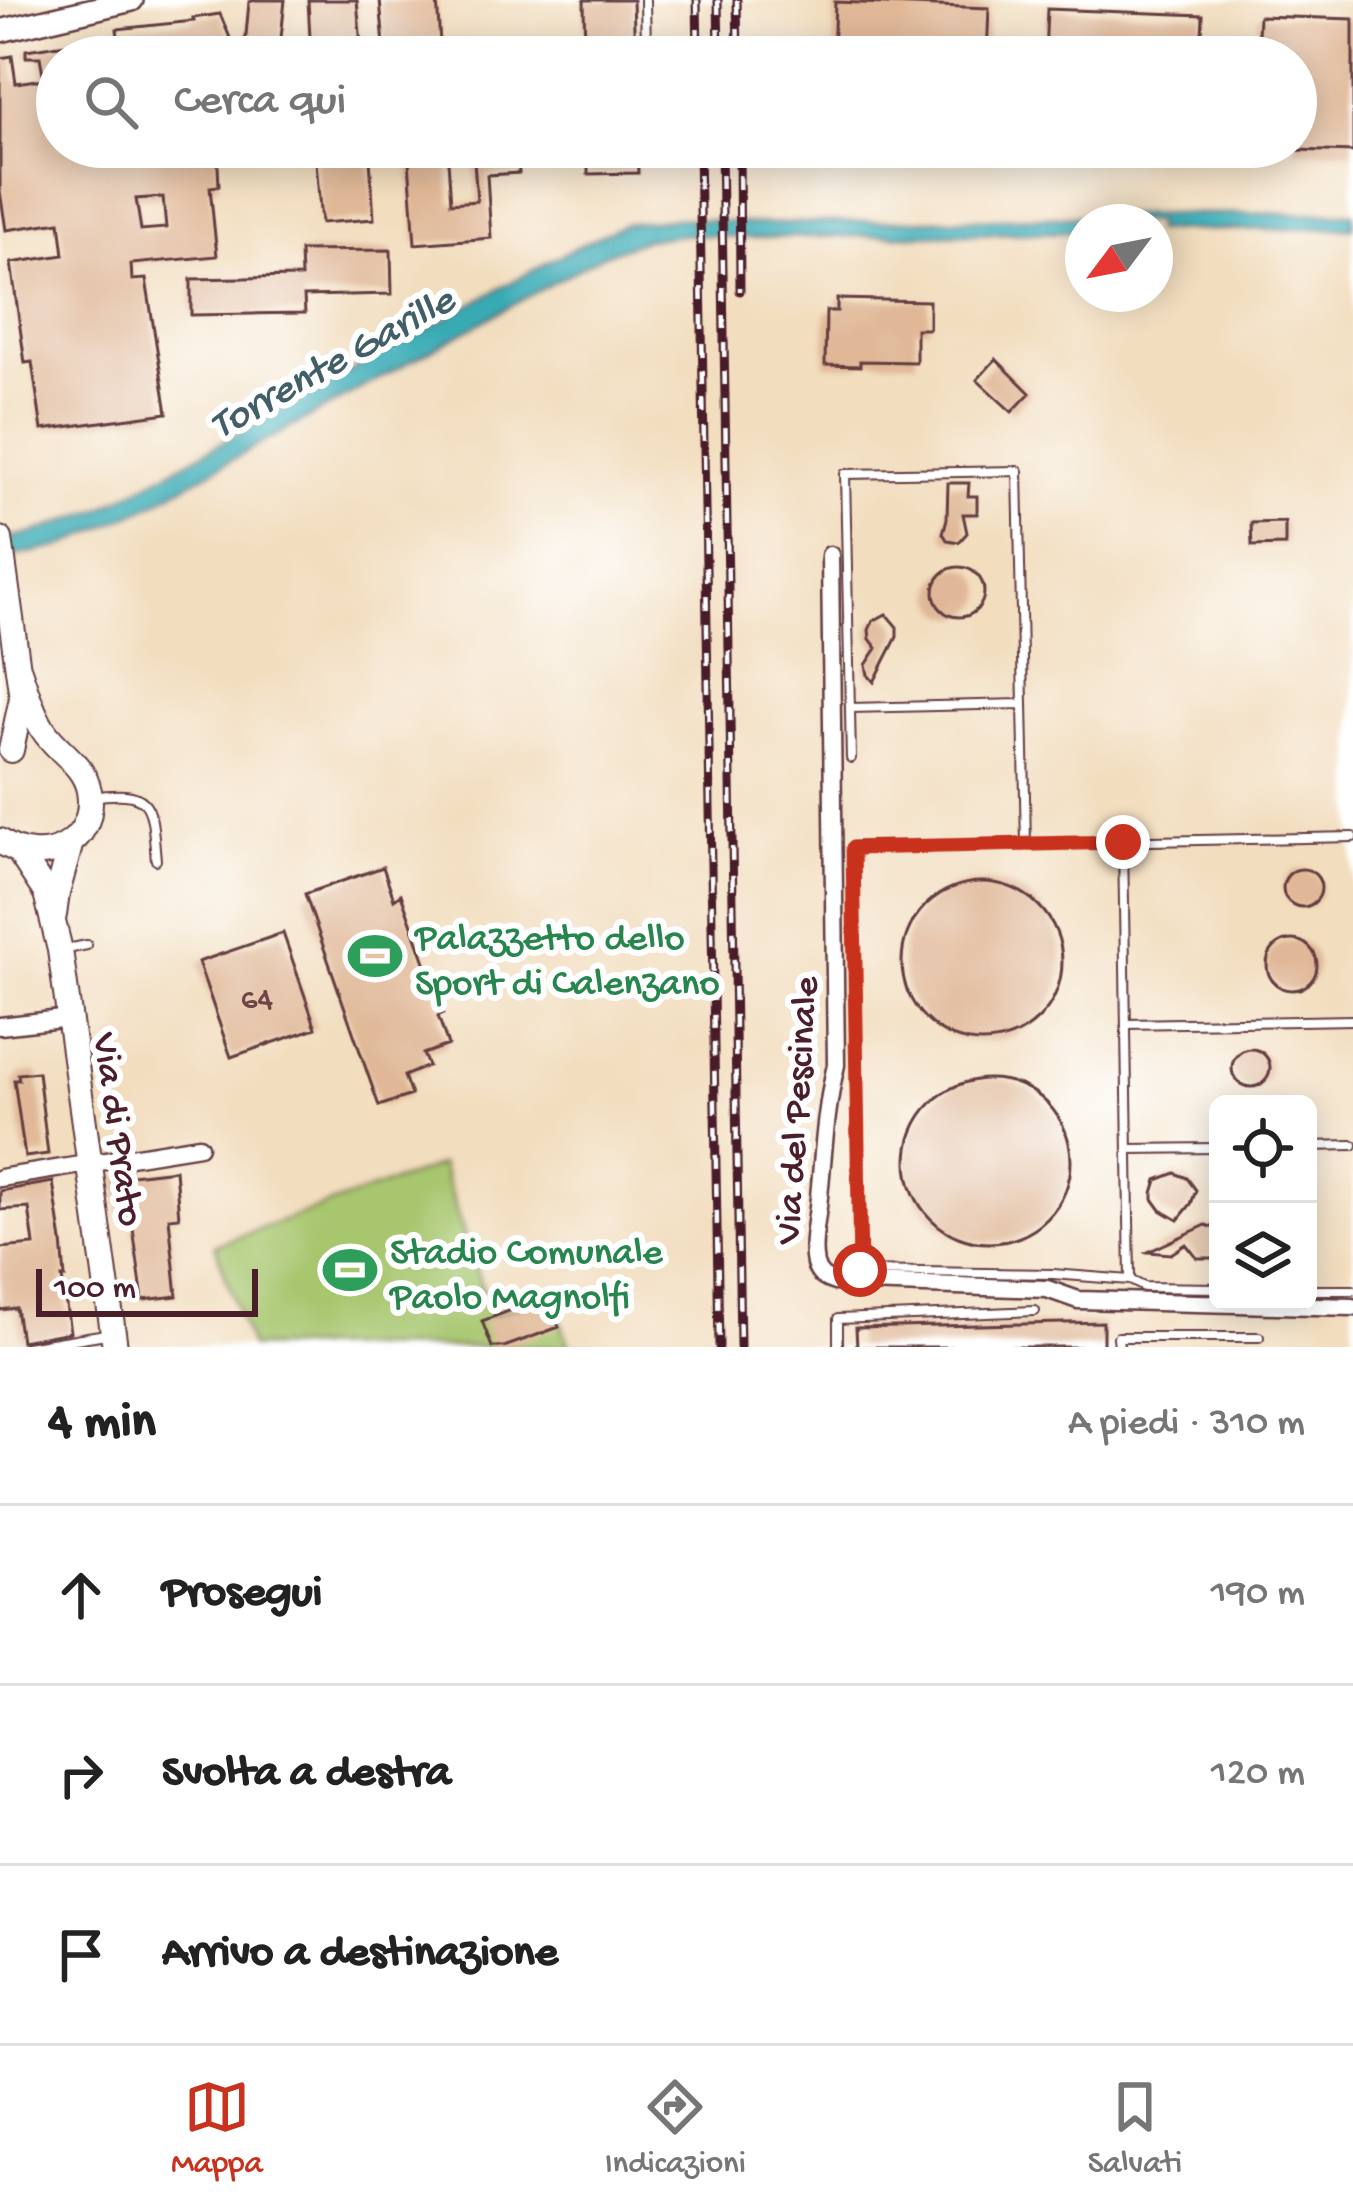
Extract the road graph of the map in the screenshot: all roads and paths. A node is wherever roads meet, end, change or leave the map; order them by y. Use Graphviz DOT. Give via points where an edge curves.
graph roads {
  1 [pos="132,0"];
  2 [pos="645,0"];
  3 [pos="0,32"];
  4 [pos="646,36"];
  5 [pos="0,539"];
  6 [pos="830,555"];
  7 [pos="19,670"];
  8 [pos="1023,704"];
  9 [pos="850,708"];
  10 [pos="59,750"];
  11 [pos="6,754"];
  12 [pos="851,758"];
  13 [pos="89,797"];
  14 [pos="1353,837"];
  15 [pos="71,842"];
  16 [pos="1123,842"];
  17 [pos="1026,844"];
  18 [pos="6,846"];
  19 [pos="156,860"];
  20 [pos="54,920"];
  21 [pos="87,945"];
  22 [pos="60,950"];
  23 [pos="70,1018"];
  24 [pos="1353,1020"];
  25 [pos="1126,1024"];
  26 [pos="0,1025"];
  27 [pos="1353,1145"];
  28 [pos="1317,1146"];
  29 [pos="199,1147"];
  30 [pos="1209,1148"];
  31 [pos="1128,1149"];
  32 [pos="90,1163"];
  33 [pos="0,1178"];
  34 [pos="1130,1280"];
  35 [pos="1209,1288"];
  36 [pos="1317,1290"];
  37 [pos="1353,1291"];
  38 [pos="1353,1307"];
  39 [pos="1035,1311"];
  40 [pos="1259,1337"];
  41 [pos="114,1340"];
  42 [pos="26,1347"];
  43 [pos="838,1347"];
  44 [pos="1118,1347"];
  1 -- 3 [label="street"];
  2 -- 4 [label="lane"];
  5 -- 7 [label="main road"];
  6 -- 38 [label="street, Via del Pescinale" via="836,1065 817,1270 835,1282 1047,1289 1078,1300"];
  7 -- 10 [label="main road"];
  7 -- 11 [label="main road" via="22,698"];
  8 -- 9 [label="lane"];
  8 -- 9 [label="lane" via="1018,471 845,474"];
  8 -- 17 [label="lane"];
  9 -- 12 [label="lane"];
  10 -- 11 [label="main road" via="43,745"];
  10 -- 13 [label="main road" via="81,771"];
  13 -- 15 [label="main road, Via di Prato" via="86,822"];
  13 -- 19 [label="lane" via="142,800 151,810"];
  14 -- 16 [label="lane"];
  15 -- 18 [label="main road, Via di Prato" via="49,853"];
  15 -- 20 [label="main road, Via di Prato"];
  16 -- 17 [label="lane"];
  16 -- 25 [label="lane"];
  17 -- 34 [label="lane" via="853,848 860,1270"];
  18 -- 20 [label="main road, Via di Prato" via="46,893"];
  20 -- 22 [label="main road, Via di Prato"];
  21 -- 22 [label="lane"];
  22 -- 23 [label="main road, Via di Prato"];
  23 -- 26 [label="street"];
  23 -- 32 [label="main road, Via di Prato"];
  24 -- 25 [label="lane"];
  25 -- 31 [label="lane"];
  27 -- 28 [label="lane"];
  29 -- 32 [label="street"];
  30 -- 31 [label="lane"];
  31 -- 34 [label="lane"];
  32 -- 33 [label="street"];
  32 -- 41 [label="main road, Via di Prato"];
  34 -- 35 [label="lane"];
  36 -- 37 [label="lane"];
  39 -- 43 [label="lane" via="838,1319"];
  40 -- 44 [label="lane" via="1118,1336"];
  41 -- 42 [label="lane"];
}
